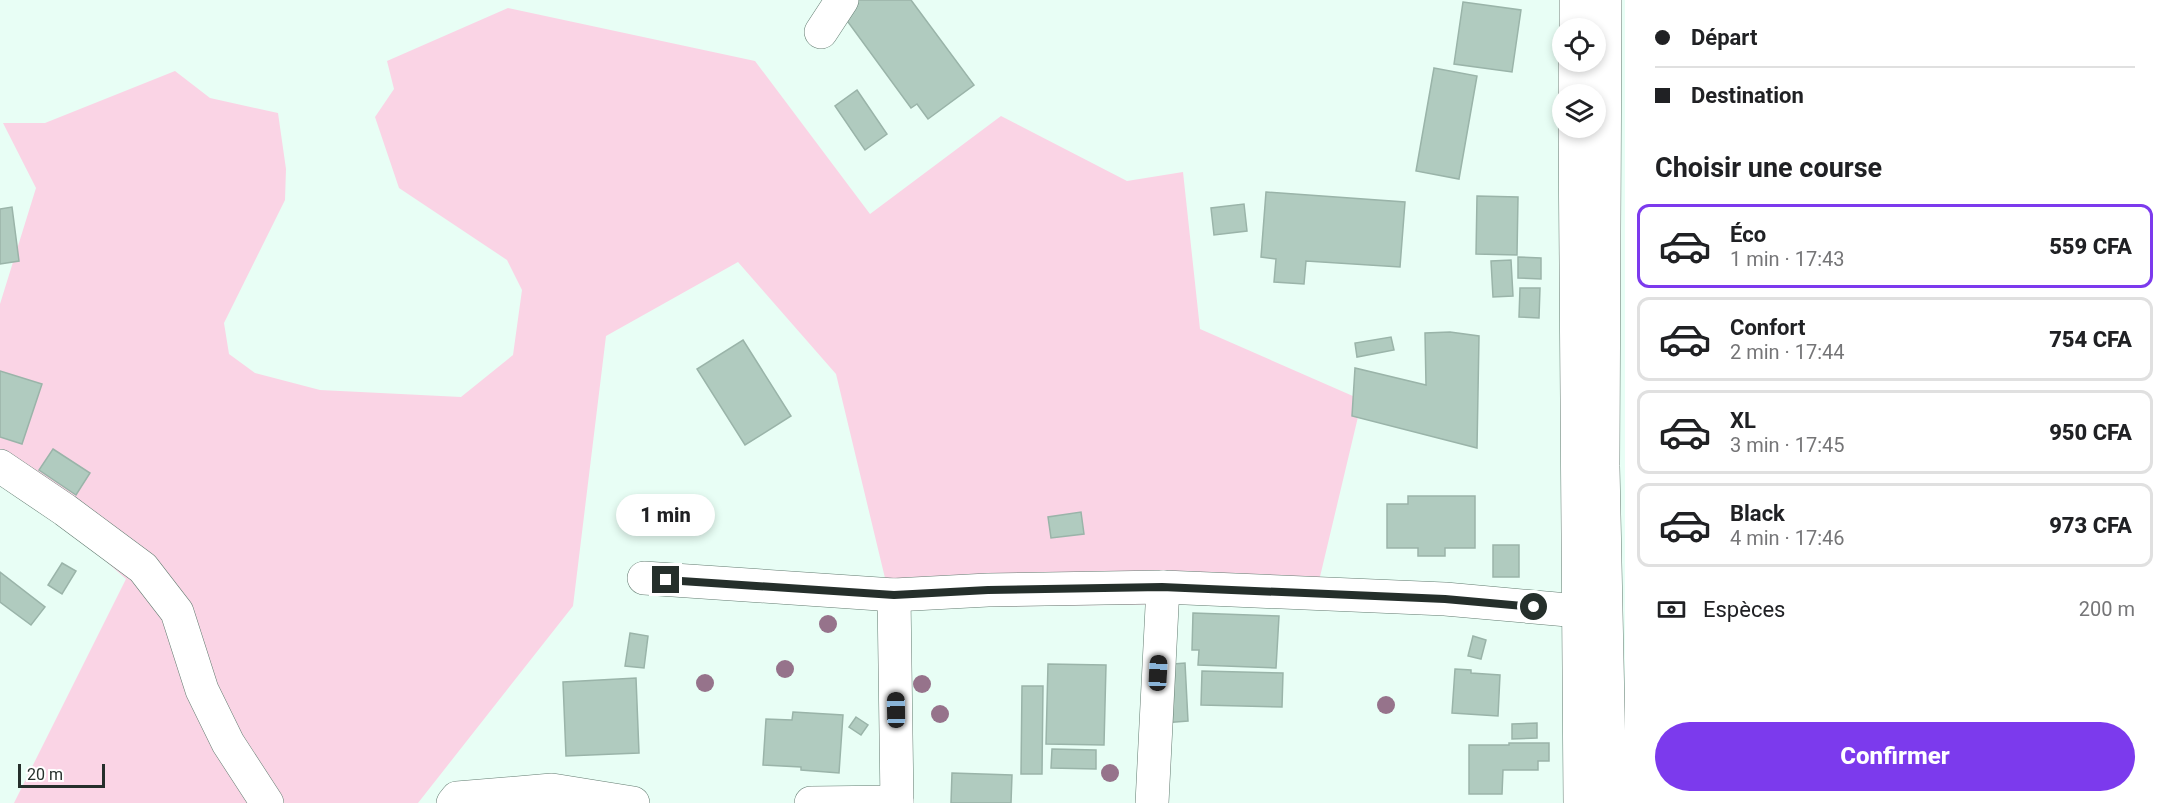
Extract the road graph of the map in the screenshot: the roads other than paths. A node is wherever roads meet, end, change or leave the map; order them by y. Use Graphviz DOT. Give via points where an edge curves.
graph roads {
  1 [pos="842,0"];
  2 [pos="1576,0"];
  3 [pos="1605,0"];
  4 [pos="1576,18"];
  5 [pos="821,32"];
  6 [pos="1575,138"];
  7 [pos="0,466"];
  8 [pos="1615,558"];
  9 [pos="644,578"];
  10 [pos="1162,587"];
  11 [pos="894,595"];
  12 [pos="1592,610"];
  13 [pos="267,803"];
  14 [pos="453,803"];
  15 [pos="633,803"];
  16 [pos="811,803"];
  17 [pos="897,803"];
  18 [pos="1152,803"];
  19 [pos="1580,803"];
  20 [pos="1610,803"];
  1 -- 5 [label="street"];
  2 -- 4 [label="street"];
  3 -- 8 [label="street" via="1604,466"];
  6 -- 12 [label="street"];
  7 -- 13 [label="street" via="143,568 177,612 202,690 228,743"];
  8 -- 12 [label="street"];
  9 -- 11 [label="street"];
  10 -- 11 [label="street"];
  10 -- 12 [label="street" via="1445,599"];
  10 -- 18 [label="street"];
  11 -- 17 [label="street"];
  12 -- 19 [label="street"];
  12 -- 20 [label="street"];
  14 -- 15 [label="street" via="457,798 552,790"];
  16 -- 17 [label="street"];
}
